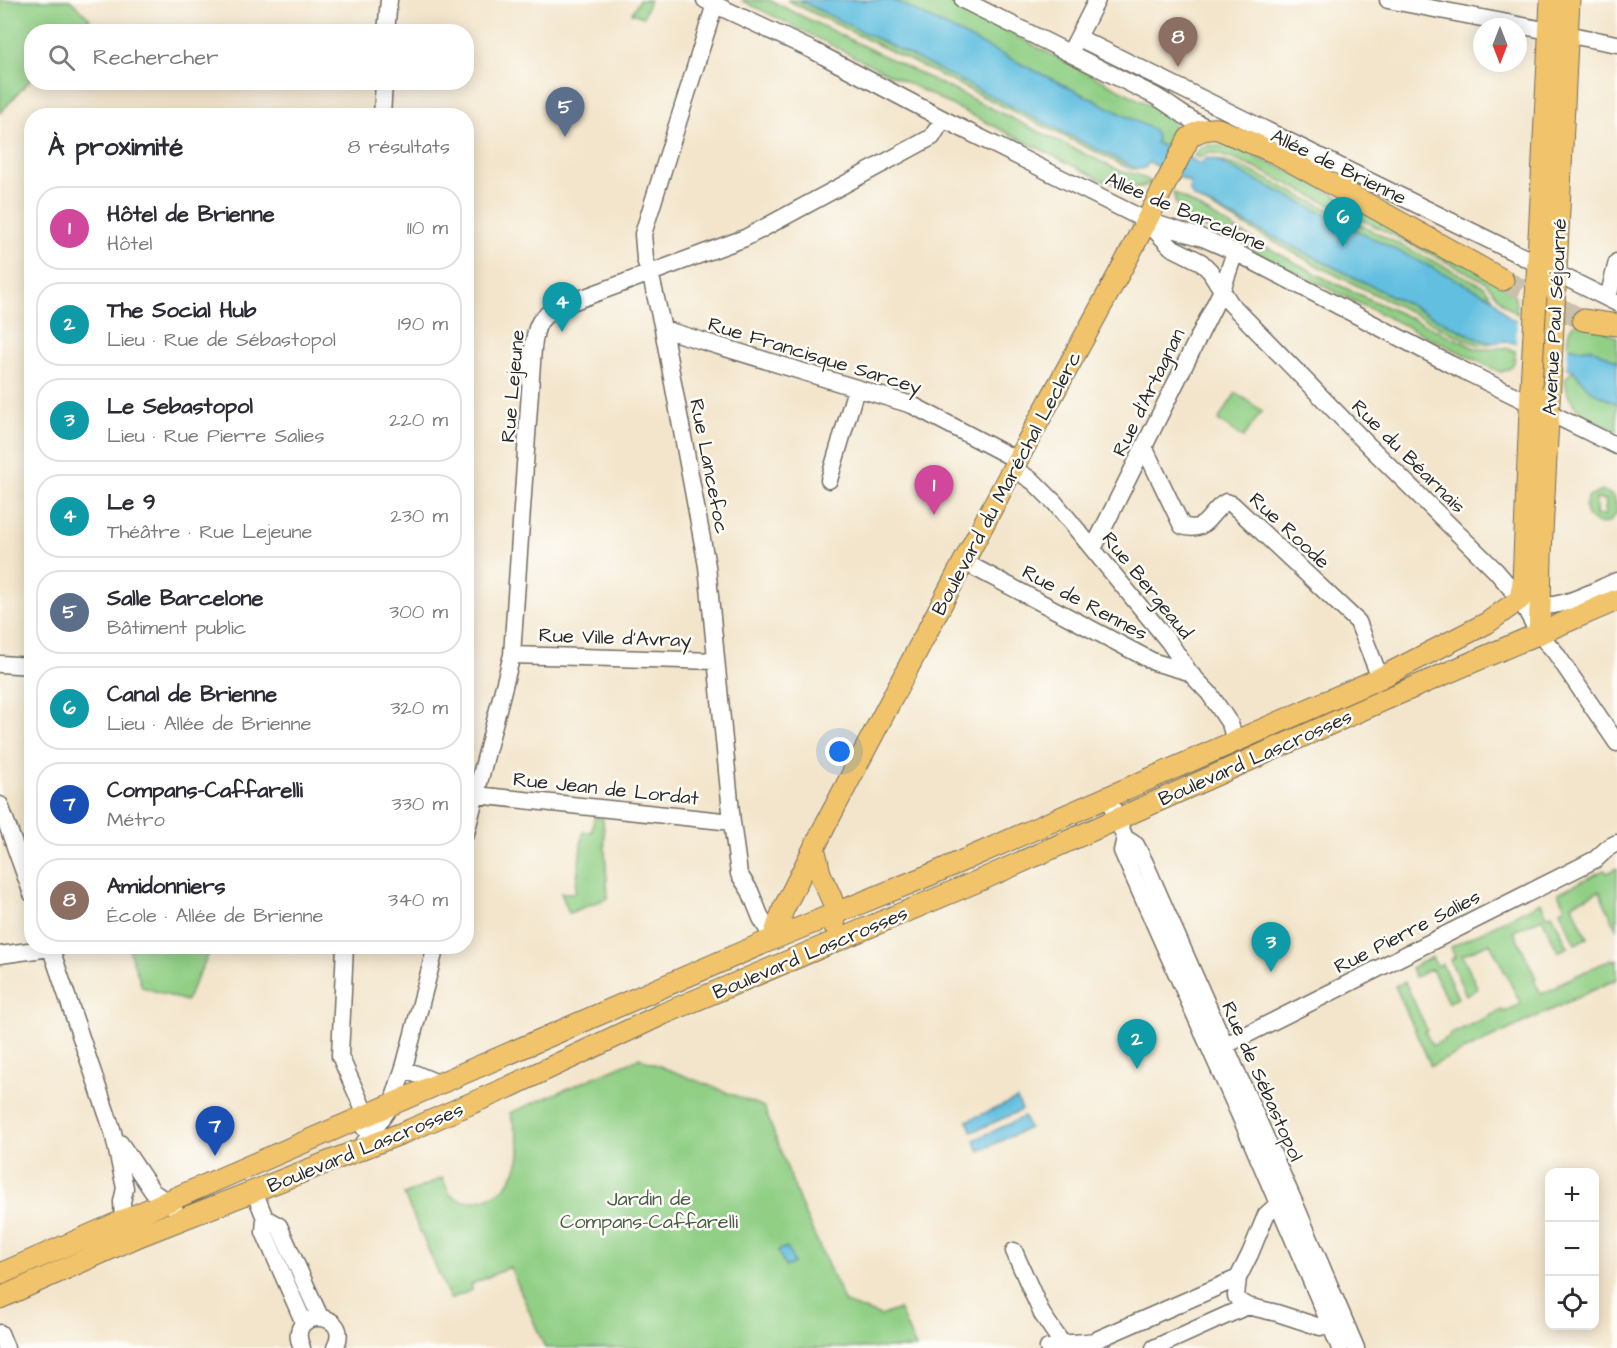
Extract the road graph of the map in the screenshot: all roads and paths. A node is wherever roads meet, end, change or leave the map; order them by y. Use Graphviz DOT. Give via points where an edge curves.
graph roads {
  1 [pos="389,0"];
  2 [pos="963,0"];
  3 [pos="1097,0"];
  4 [pos="1388,0"];
  5 [pos="1551,0"];
  6 [pos="1569,0"];
  7 [pos="710,2"];
  8 [pos="387,24"];
  9 [pos="1559,33"];
  10 [pos="1079,38"];
  11 [pos="1617,45"];
  12 [pos="1069,54"];
  13 [pos="384,90"];
  14 [pos="382,108"];
  15 [pos="1180,114"];
  16 [pos="943,119"];
  17 [pos="1209,128"];
  18 [pos="1183,147"];
  19 [pos="1147,221"];
  20 [pos="1235,252"];
  21 [pos="1617,262"];
  22 [pos="1547,268"];
  23 [pos="649,273"];
  24 [pos="1503,280"];
  25 [pos="1222,290"];
  26 [pos="1612,300"];
  27 [pos="1583,321"];
  28 [pos="1617,325"];
  29 [pos="663,329"];
  30 [pos="856,389"];
  31 [pos="1540,399"];
  32 [pos="1617,446"];
  33 [pos="1144,447"];
  34 [pos="1015,464"];
  35 [pos="829,480"];
  36 [pos="1093,549"];
  37 [pos="964,562"];
  38 [pos="1617,581"];
  39 [pos="1617,600"];
  40 [pos="1513,604"];
  41 [pos="1541,607"];
  42 [pos="1539,634"];
  43 [pos="513,656"];
  44 [pos="716,661"];
  45 [pos="0,664"];
  46 [pos="24,666"];
  47 [pos="1190,672"];
  48 [pos="1380,678"];
  49 [pos="1235,740"];
  50 [pos="1617,743"];
  51 [pos="476,795"];
  52 [pos="1107,797"];
  53 [pos="474,803"];
  54 [pos="0,806"];
  55 [pos="732,822"];
  56 [pos="1121,829"];
  57 [pos="1617,843"];
  58 [pos="814,849"];
  59 [pos="24,872"];
  60 [pos="837,913"];
  61 [pos="773,939"];
  62 [pos="829,944"];
  63 [pos="24,951"];
  64 [pos="52,954"];
  65 [pos="345,954"];
  66 [pos="434,954"];
  67 [pos="0,955"];
  68 [pos="795,958"];
  69 [pos="1218,1049"];
  70 [pos="404,1070"];
  71 [pos="440,1084"];
  72 [pos="392,1104"];
  73 [pos="366,1115"];
  74 [pos="112,1132"];
  75 [pos="1252,1143"];
  76 [pos="360,1149"];
  77 [pos="1273,1156"];
  78 [pos="254,1191"];
  79 [pos="165,1202"];
  80 [pos="1278,1204"];
  81 [pos="1298,1210"];
  82 [pos="190,1216"];
  83 [pos="123,1220"];
  84 [pos="1014,1251"];
  85 [pos="0,1274"];
  86 [pos="1238,1278"];
  87 [pos="0,1298"];
  88 [pos="1247,1306"];
  89 [pos="312,1320"];
  90 [pos="1337,1323"];
  91 [pos="0,1334"];
  92 [pos="1054,1345"];
  93 [pos="6,1348"];
  94 [pos="302,1348"];
  95 [pos="334,1348"];
  96 [pos="1154,1348"];
  97 [pos="1340,1348"];
  98 [pos="1356,1348"];
  1 -- 8 [label="street"];
  2 -- 12 [label="street, Allée de Brienne"];
  3 -- 10 [label="street"];
  4 -- 9 [label="street"];
  5 -- 9 [label="main road, Avenue Paul Séjourné"];
  6 -- 9 [label="main road, Avenue Paul Séjourné"];
  7 -- 16 [label="street, Allée de Barcelone"];
  7 -- 23 [label="street, Rue Lancefoc" via="643,234"];
  9 -- 11 [label="street"];
  9 -- 22 [label="main road, Avenue Paul Séjourné"];
  10 -- 12 [label="street"];
  10 -- 22 [label="street, Allée de Brienne"];
  12 -- 15 [label="street, Allée de Brienne" via="1155,96"];
  13 -- 14 [label="street"];
  15 -- 17 [label="street, Allée de Brienne"];
  15 -- 18 [label="street"];
  16 -- 19 [label="street, Allée de Barcelone"];
  16 -- 23 [label="street, Rue Lejeune" via="932,137 777,222 745,238"];
  17 -- 18 [label="main road, Boulevard du Maréchal Leclerc" via="1193,134"];
  17 -- 24 [label="main road, Allée de Brienne" via="1276,153"];
  18 -- 19 [label="main road, Boulevard du Maréchal Leclerc"];
  19 -- 20 [label="street, Allée de Barcelone"];
  19 -- 25 [label="street, Rue du Béarnais" via="1171,247 1201,262"];
  19 -- 34 [label="main road, Boulevard du Maréchal Leclerc"];
  20 -- 25 [label="street, Rue d'Artagnan"];
  20 -- 31 [label="street, Allée de Barcelone" via="1450,364"];
  21 -- 26 [label="street"];
  22 -- 26 [label="street, Allée de Brienne"];
  22 -- 31 [label="main road, Avenue Paul Séjourné, bridge"];
  23 -- 29 [label="street, Rue Lancefoc"];
  23 -- 43 [label="street, Rue Lejeune" via="545,314 535,332"];
  25 -- 33 [label="street, Rue d'Artagnan"];
  25 -- 40 [label="street, Rue du Béarnais" via="1230,303 1369,446 1496,571"];
  27 -- 28 [label="main road"];
  29 -- 30 [label="street, Rue Francisque Sarcey"];
  29 -- 44 [label="street, Rue Lancefoc" via="707,566"];
  30 -- 34 [label="street, Rue Francisque Sarcey" via="912,405"];
  30 -- 35 [label="street"];
  31 -- 32 [label="street, Allée de Barcelone"];
  31 -- 40 [label="main road, Avenue Paul Séjourné" via="1523,582"];
  31 -- 41 [label="main road, Avenue Paul Séjourné"];
  33 -- 36 [label="street, Rue d'Artagnan"];
  33 -- 48 [label="street, Rue Roode" via="1182,526 1199,527 1226,502 1232,504 1358,622"];
  34 -- 36 [label="street, Rue Bergeaud" via="1055,503"];
  34 -- 37 [label="main road, Boulevard du Maréchal Leclerc"];
  36 -- 47 [label="street, Rue Bergeaud"];
  37 -- 47 [label="street, Rue de Rennes" via="1154,662"];
  37 -- 58 [label="main road, Boulevard du Maréchal Leclerc"];
  38 -- 41 [label="street" via="1569,602"];
  39 -- 42 [label="main road, Boulevard Lascrosses"];
  40 -- 41 [label="street"];
  40 -- 42 [label="street, Rue du Béarnais"];
  40 -- 48 [label="main road, Boulevard Lascrosses" via="1487,623"];
  41 -- 42 [label="main road, Avenue Paul Séjourné"];
  42 -- 50 [label="street, Rue du Béarnais"];
  42 -- 56 [label="main road, Boulevard Lascrosses" via="1283,744"];
  43 -- 44 [label="street, Rue Ville d'Avray"];
  43 -- 51 [label="street, Rue Lejeune"];
  44 -- 55 [label="street, Rue Lancefoc"];
  45 -- 46 [label="street"];
  47 -- 49 [label="street, Rue Bergeaud" via="1224,713"];
  48 -- 49 [label="main road, Boulevard Lascrosses"];
  49 -- 52 [label="main road, Boulevard Lascrosses"];
  51 -- 53 [label="street, Rue Lejeune"];
  51 -- 55 [label="street, Rue Jean de Lordat"];
  52 -- 56 [label="street, Rue de Sébastopol"];
  52 -- 60 [label="main road, Boulevard Lascrosses"];
  54 -- 59 [label="street"];
  55 -- 61 [label="street, Rue Lancefoc" via="739,874"];
  56 -- 62 [label="main road, Boulevard Lascrosses"];
  56 -- 69 [label="street, Rue de Sébastopol" via="1136,845"];
  57 -- 69 [label="street, Rue Pierre Salies" via="1596,860"];
  58 -- 60 [label="main road"];
  58 -- 61 [label="main road, Boulevard du Maréchal Leclerc"];
  60 -- 61 [label="main road, Boulevard Lascrosses"];
  60 -- 62 [label="main road"];
  61 -- 68 [label="main road"];
  61 -- 71 [label="main road, Boulevard Lascrosses"];
  62 -- 68 [label="main road, Boulevard Lascrosses"];
  63 -- 67 [label="street"];
  64 -- 74 [label="street"];
  65 -- 73 [label="street" via="340,1056"];
  66 -- 70 [label="street"];
  68 -- 76 [label="main road, Boulevard Lascrosses" via="663,1014 509,1087"];
  69 -- 75 [label="street, Rue de Sébastopol"];
  69 -- 77 [label="street, Rue de Sébastopol"];
  70 -- 71 [label="street"];
  70 -- 72 [label="street"];
  71 -- 72 [label="main road, Boulevard Lascrosses"];
  72 -- 73 [label="main road, Boulevard Lascrosses"];
  72 -- 76 [label="street"];
  73 -- 76 [label="street"];
  73 -- 79 [label="main road, Boulevard Lascrosses"];
  74 -- 79 [label="street" via="153,1192"];
  74 -- 83 [label="street" via="125,1188"];
  75 -- 77 [label="street"];
  75 -- 80 [label="street, Rue de Sébastopol"];
  76 -- 78 [label="main road, Boulevard Lascrosses"];
  77 -- 81 [label="street, Rue de Sébastopol"];
  78 -- 82 [label="main road, Boulevard Lascrosses"];
  78 -- 89 [label="street" via="265,1218 264,1232"];
  79 -- 82 [label="street"];
  79 -- 83 [label="main road, Boulevard Lascrosses"];
  80 -- 81 [label="street"];
  80 -- 86 [label="street" via="1266,1215"];
  80 -- 90 [label="street, Rue de Sébastopol"];
  81 -- 90 [label="street, Rue de Sébastopol"];
  82 -- 87 [label="main road, Boulevard Lascrosses"];
  83 -- 85 [label="main road, Boulevard Lascrosses"];
  84 -- 92 [label="street"];
  86 -- 88 [label="street" via="1236,1296"];
  86 -- 92 [label="street" via="1094,1341"];
  88 -- 90 [label="street" via="1320,1327"];
  88 -- 96 [label="street"];
  89 -- 94 [label="street" via="299,1335"];
  89 -- 95 [label="street" via="328,1320 335,1325 338,1342"];
  90 -- 97 [label="street, Rue de Sébastopol"];
  90 -- 98 [label="street, Rue de Sébastopol"];
  91 -- 93 [label="street"];
}
